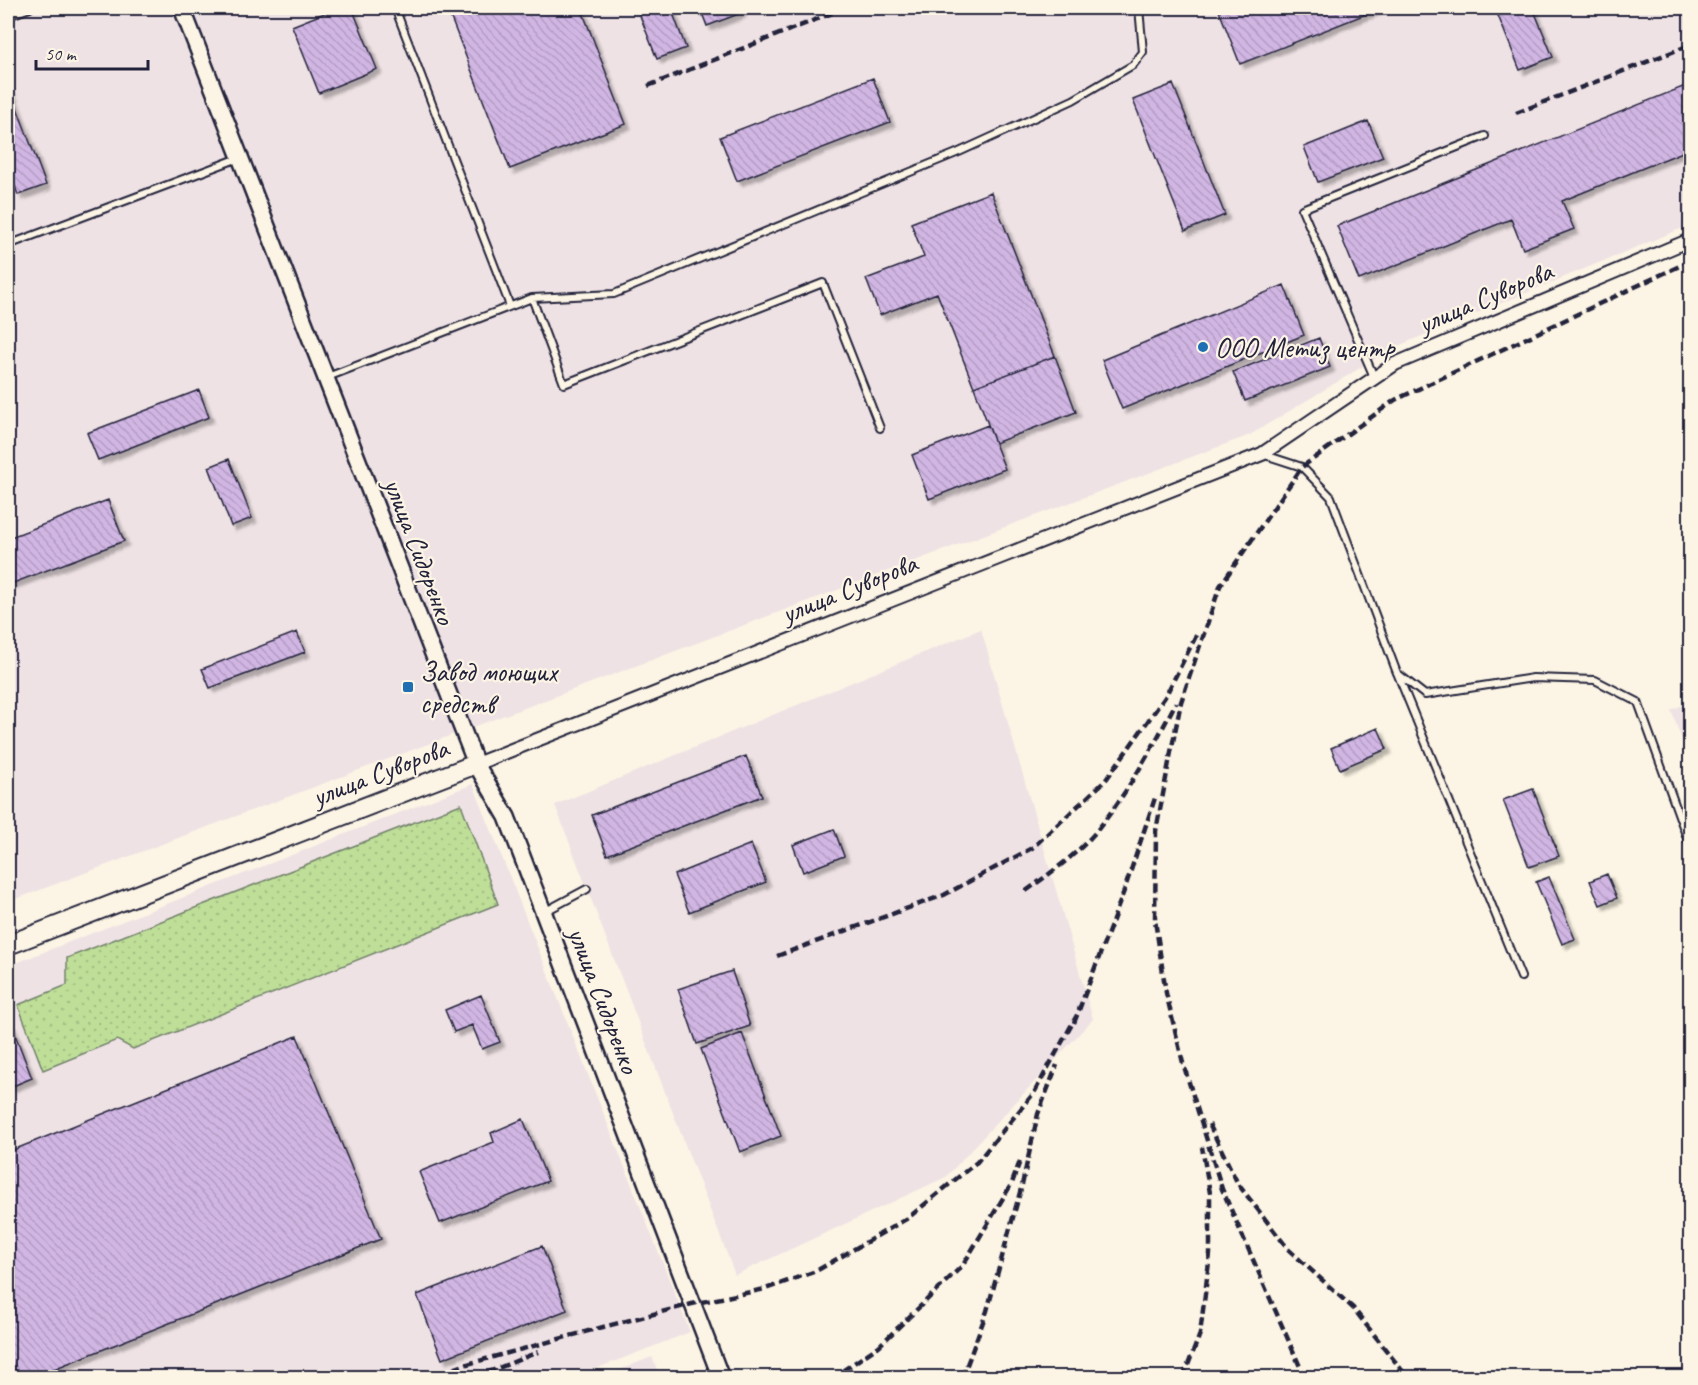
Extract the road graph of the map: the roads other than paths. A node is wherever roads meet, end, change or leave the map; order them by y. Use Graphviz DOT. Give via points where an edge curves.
graph roads {
  1 [pos="30,8"];
  2 [pos="182,8"];
  3 [pos="394,8"];
  4 [pos="1139,8"];
  5 [pos="8,16"];
  6 [pos="1485,136"];
  7 [pos="240,158"];
  8 [pos="1690,240"];
  9 [pos="8,245"];
  10 [pos="532,298"];
  11 [pos="510,306"];
  12 [pos="1374,378"];
  13 [pos="325,379"];
  14 [pos="880,428"];
  15 [pos="1262,454"];
  16 [pos="1397,673"];
  17 [pos="476,764"];
  18 [pos="1690,846"];
  19 [pos="587,889"];
  20 [pos="543,913"];
  21 [pos="8,945"];
  22 [pos="1521,977"];
  23 [pos="721,1377"];
  1 -- 5 [label="lane"];
  2 -- 7 [label="street, улица Сидоренко"];
  3 -- 11 [label="lane"];
  4 -- 10 [label="lane" via="1143,52 1132,64 1073,100 959,152 614,294"];
  6 -- 12 [label="lane" via="1302,209"];
  7 -- 9 [label="lane"];
  7 -- 13 [label="street, улица Сидоренко"];
  8 -- 12 [label="street, улица Суворова" via="1395,364"];
  10 -- 11 [label="lane"];
  10 -- 14 [label="lane" via="564,384 823,283"];
  11 -- 13 [label="lane"];
  12 -- 15 [label="street, улица Суворова"];
  13 -- 17 [label="street, улица Сидоренко"];
  15 -- 16 [label="lane" via="1302,467 1331,497"];
  15 -- 17 [label="street, улица Суворова"];
  16 -- 18 [label="lane" via="1425,695 1544,678 1596,680 1638,702"];
  16 -- 22 [label="lane"];
  17 -- 20 [label="street, улица Сидоренко" via="507,817"];
  17 -- 21 [label="main road, улица Суворова"];
  19 -- 20 [label="lane"];
  20 -- 23 [label="street, улица Сидоренко"];
}
